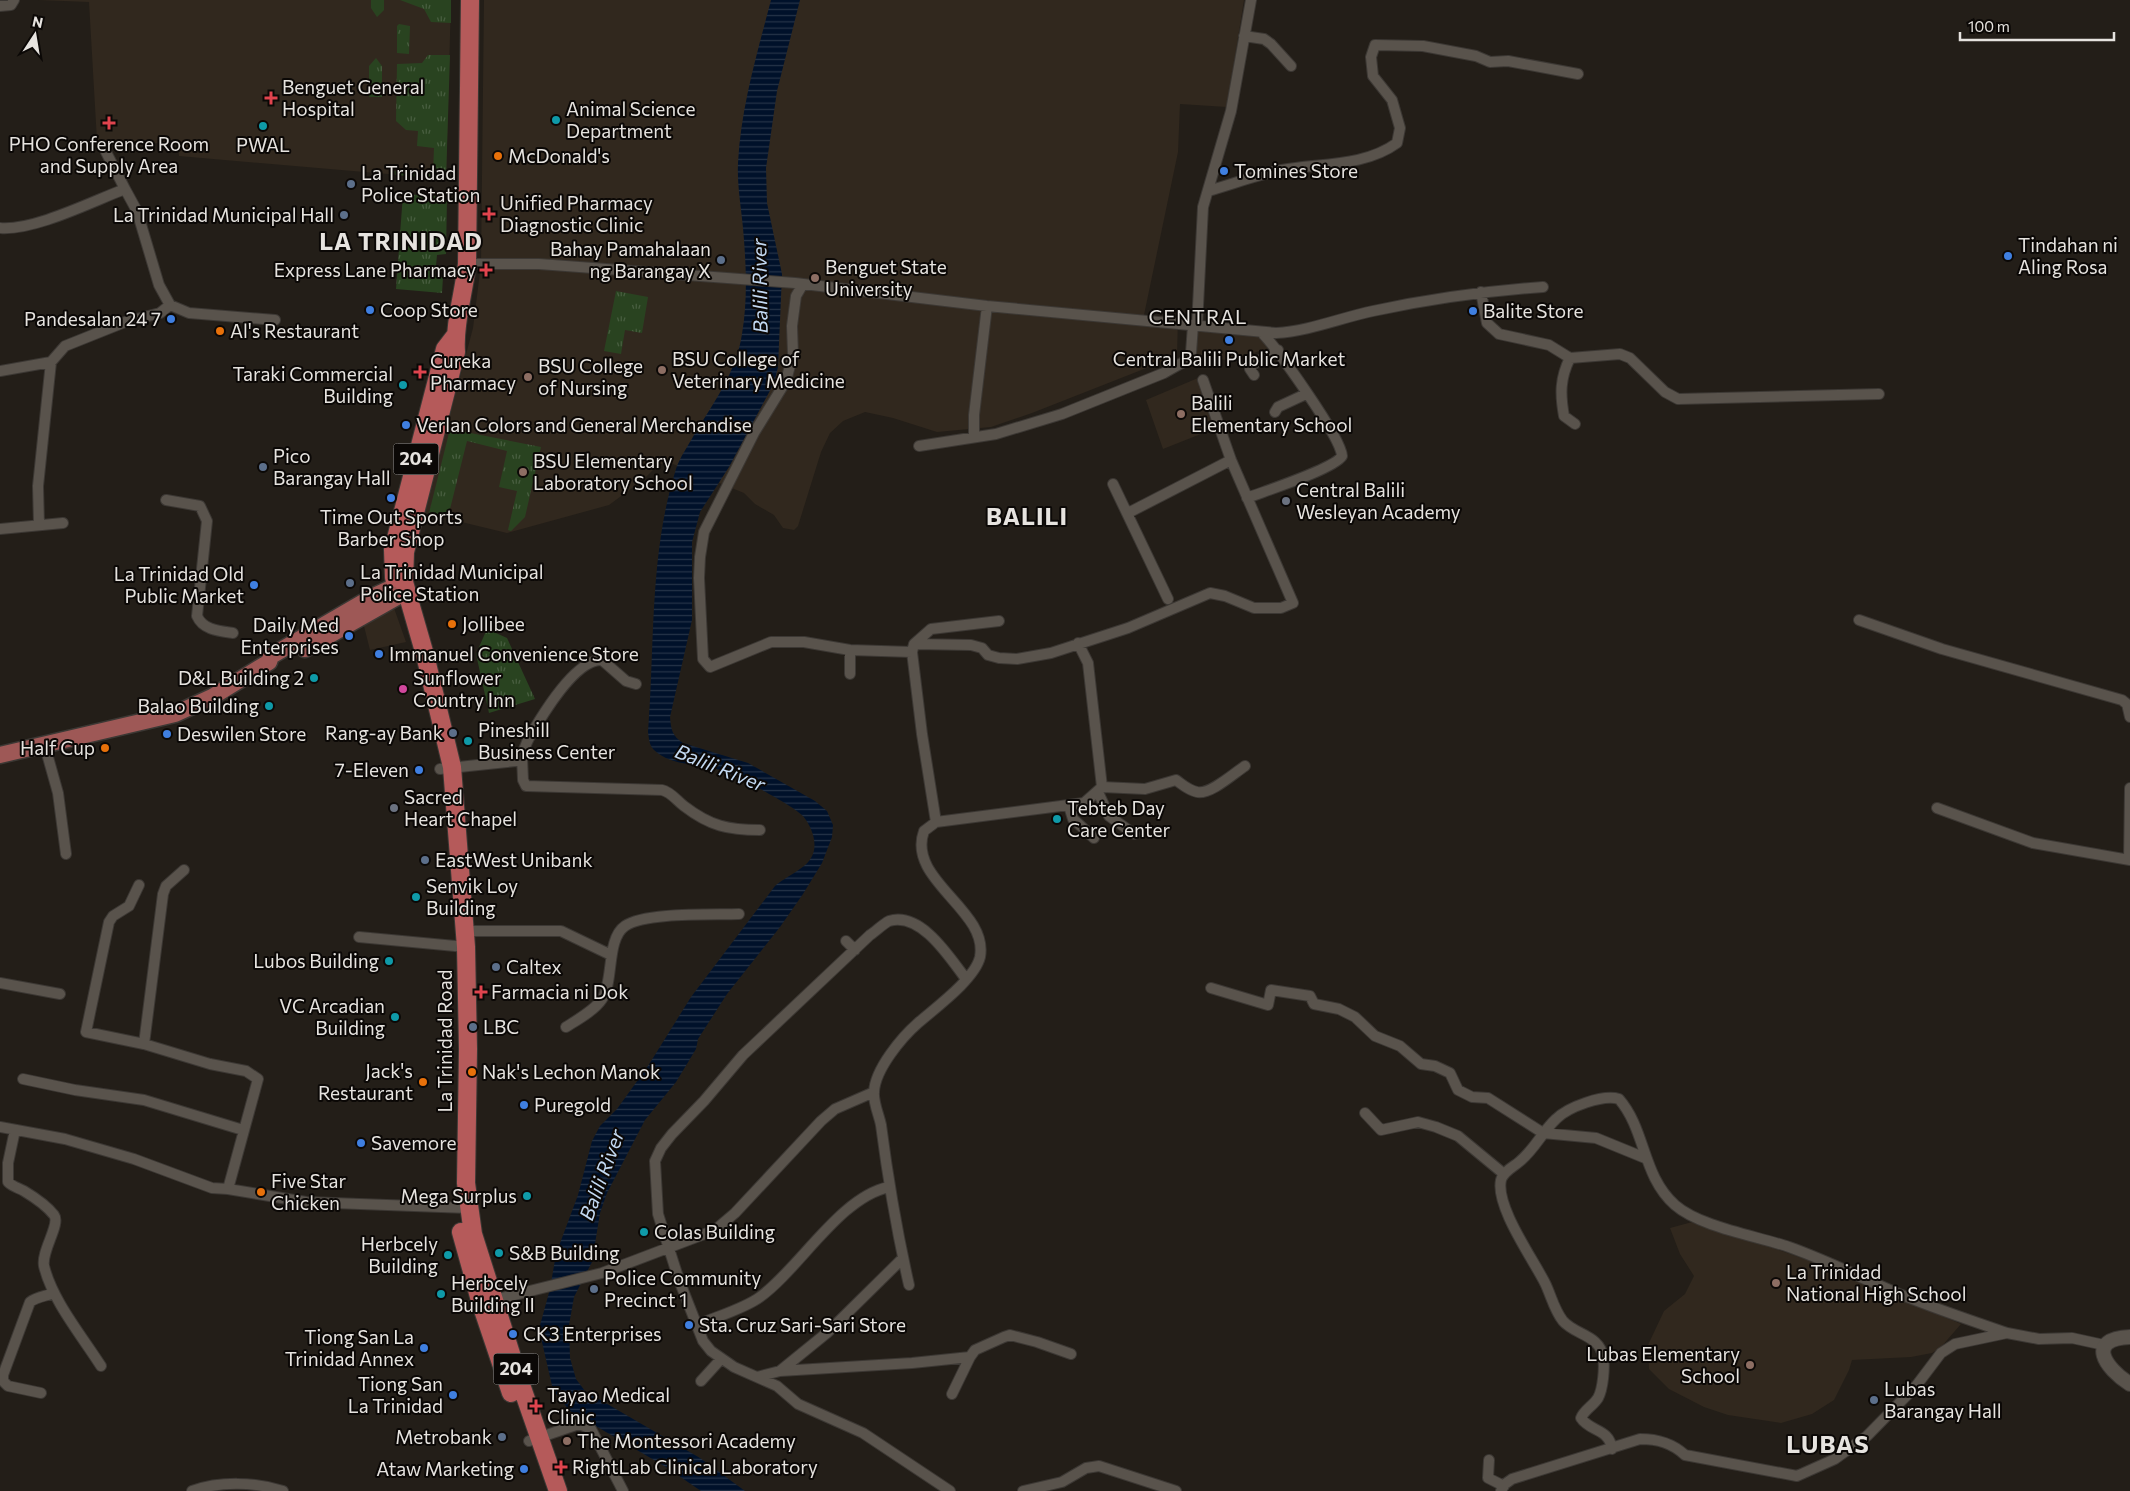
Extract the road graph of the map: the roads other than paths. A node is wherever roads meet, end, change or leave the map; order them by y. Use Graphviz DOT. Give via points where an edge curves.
graph roads {
  1 [pos="14,0"];
  2 [pos="470,0"];
  3 [pos="1250,0"];
  4 [pos="0,6"];
  5 [pos="1244,36"];
  6 [pos="1291,66"];
  7 [pos="1578,74"];
  8 [pos="106,152"];
  9 [pos="125,189"];
  10 [pos="1208,192"];
  11 [pos="0,228"];
  12 [pos="467,264"];
  13 [pos="799,283"];
  14 [pos="1544,287"];
  15 [pos="1481,292"];
  16 [pos="170,305"];
  17 [pos="987,306"];
  18 [pos="275,320"];
  19 [pos="1195,325"];
  20 [pos="1261,332"];
  21 [pos="1278,350"];
  22 [pos="1570,358"];
  23 [pos="51,362"];
  24 [pos="0,372"];
  25 [pos="1254,376"];
  26 [pos="1203,380"];
  27 [pos="1306,394"];
  28 [pos="1879,394"];
  29 [pos="1275,412"];
  30 [pos="1574,424"];
  31 [pos="974,438"];
  32 [pos="919,446"];
  33 [pos="1231,460"];
  34 [pos="1113,484"];
  35 [pos="1247,498"];
  36 [pos="166,500"];
  37 [pos="1128,513"];
  38 [pos="63,523"];
  39 [pos="39,525"];
  40 [pos="0,529"];
  41 [pos="401,589"];
  42 [pos="1168,599"];
  43 [pos="1859,620"];
  44 [pos="999,621"];
  45 [pos="233,634"];
  46 [pos="1078,643"];
  47 [pos="913,648"];
  48 [pos="850,650"];
  49 [pos="850,674"];
  50 [pos="636,684"];
  51 [pos="2130,717"];
  52 [pos="44,744"];
  53 [pos="0,755"];
  54 [pos="522,757"];
  55 [pos="1245,766"];
  56 [pos="446,768"];
  57 [pos="2130,788"];
  58 [pos="1100,790"];
  59 [pos="1069,806"];
  60 [pos="1937,808"];
  61 [pos="936,822"];
  62 [pos="760,830"];
  63 [pos="1134,834"];
  64 [pos="1094,838"];
  65 [pos="66,854"];
  66 [pos="2129,860"];
  67 [pos="184,870"];
  68 [pos="139,885"];
  69 [pos="739,914"];
  70 [pos="359,937"];
  71 [pos="846,940"];
  72 [pos="462,942"];
  73 [pos="855,950"];
  74 [pos="611,955"];
  75 [pos="966,979"];
  76 [pos="0,983"];
  77 [pos="1211,988"];
  78 [pos="60,994"];
  79 [pos="566,1027"];
  80 [pos="144,1044"];
  81 [pos="23,1079"];
  82 [pos="874,1092"];
  83 [pos="1365,1113"];
  84 [pos="0,1127"];
  85 [pos="14,1130"];
  86 [pos="243,1130"];
  87 [pos="1543,1133"];
  88 [pos="1645,1158"];
  89 [pos="1504,1174"];
  90 [pos="889,1186"];
  91 [pos="228,1189"];
  92 [pos="463,1208"];
  93 [pos="668,1249"];
  94 [pos="903,1258"];
  95 [pos="909,1285"];
  96 [pos="54,1293"];
  97 [pos="487,1302"];
  98 [pos="697,1325"];
  99 [pos="2008,1333"];
  100 [pos="2130,1337"];
  101 [pos="2104,1345"];
  102 [pos="1071,1354"];
  103 [pos="970,1357"];
  104 [pos="721,1359"];
  105 [pos="100,1366"];
  106 [pos="780,1371"];
  107 [pos="757,1377"];
  108 [pos="701,1381"];
  109 [pos="2130,1384"];
  110 [pos="41,1393"];
  111 [pos="952,1394"];
  112 [pos="534,1439"];
  113 [pos="1612,1449"];
  114 [pos="1489,1460"];
  115 [pos="1502,1488"];
  116 [pos="192,1491"];
  117 [pos="283,1491"];
  118 [pos="546,1491"];
  119 [pos="558,1491"];
  120 [pos="623,1491"];
  121 [pos="950,1491"];
  122 [pos="1023,1491"];
  123 [pos="1176,1491"];
  1 -- 4 [label="street" via="10,5"];
  2 -- 12 [label="highway, 204"];
  3 -- 5 [label="street"];
  5 -- 6 [label="street" via="1264,39"];
  5 -- 10 [label="street" via="1231,111"];
  7 -- 10 [label="street" via="1508,61 1490,62 1476,56 1423,46 1375,45 1371,57 1373,76 1392,100 1400,128 1397,143 1389,149 1354,160 1255,175"];
  8 -- 9 [label="street"];
  9 -- 11 [label="street" via="47,220 15,228"];
  9 -- 16 [label="street" via="137,211 159,285"];
  10 -- 19 [label="street" via="1203,207"];
  12 -- 13 [label="street" via="539,264"];
  12 -- 41 [label="highway, 204" via="455,336 456,352 405,552"];
  13 -- 17 [label="street"];
  13 -- 48 [label="street" via="792,326 793,354 786,381 722,494 702,540 699,578 701,652 710,667 771,642 804,642"];
  14 -- 15 [label="street"];
  15 -- 20 [label="street" via="1371,311 1297,331"];
  15 -- 22 [label="street" via="1487,323 1492,330 1549,345"];
  16 -- 18 [label="street" via="189,313"];
  16 -- 23 [label="street" via="160,312 125,322 66,346"];
  17 -- 19 [label="street"];
  17 -- 31 [label="street"];
  19 -- 20 [label="street"];
  19 -- 31 [label="street" via="1190,353 1184,364 1062,414"];
  20 -- 21 [label="street"];
  21 -- 25 [label="street" via="1252,365 1250,369"];
  21 -- 27 [label="street"];
  22 -- 28 [label="street" via="1620,354 1630,358 1671,396 1684,400"];
  22 -- 30 [label="street" via="1562,377 1560,394 1564,416"];
  23 -- 24 [label="street"];
  23 -- 39 [label="street" via="38,486"];
  26 -- 33 [label="street"];
  27 -- 29 [label="street" via="1278,407"];
  27 -- 35 [label="street" via="1333,433 1342,456 1335,463"];
  31 -- 32 [label="street"];
  33 -- 35 [label="street"];
  33 -- 37 [label="street"];
  34 -- 37 [label="street"];
  35 -- 46 [label="street" via="1293,603 1281,608 1254,608 1210,593 1128,628"];
  36 -- 45 [label="street" via="200,506 207,520 197,616 200,623 210,629"];
  37 -- 42 [label="street"];
  38 -- 39 [label="street"];
  39 -- 40 [label="street"];
  41 -- 52 [label="main road" via="374,596 270,656 269,661 212,697 175,714"];
  41 -- 56 [label="highway, La Trinidad Road / 204" via="425,655"];
  43 -- 51 [label="street" via="1942,649 2122,700 2127,704"];
  44 -- 47 [label="street" via="931,629"];
  46 -- 47 [label="street" via="1051,653 1017,659 999,658 971,645"];
  46 -- 58 [label="street" via="1088,663"];
  47 -- 48 [label="street"];
  47 -- 61 [label="street"];
  48 -- 49 [label="street"];
  50 -- 54 [label="street" via="626,681 602,660 591,662 561,689 529,739"];
  52 -- 53 [label="main road"];
  52 -- 65 [label="street" via="58,793"];
  54 -- 56 [label="street" via="516,761"];
  54 -- 62 [label="street" via="526,786 662,790 722,828"];
  55 -- 58 [label="street" via="1211,791 1203,793 1186,788 1176,780 1145,789"];
  56 -- 72 [label="highway, La Trinidad Road / 204"];
  57 -- 66 [label="street"];
  58 -- 59 [label="street" via="1084,803"];
  58 -- 63 [label="street" via="1109,816"];
  59 -- 61 [label="street"];
  59 -- 64 [label="street" via="1073,819"];
  60 -- 66 [label="street" via="2034,843"];
  61 -- 75 [label="street" via="924,831 925,860 971,924 980,949 976,965"];
  67 -- 80 [label="street" via="166,886 164,894"];
  68 -- 80 [label="street" via="130,906 109,922 86,1032"];
  69 -- 74 [label="street" via="669,916 632,922 618,933"];
  70 -- 72 [label="street"];
  71 -- 73 [label="street"];
  72 -- 74 [label="street" via="561,931"];
  72 -- 92 [label="highway, La Trinidad Road / 204" via="466,1174"];
  73 -- 75 [label="street" via="889,922 910,923 930,934"];
  73 -- 93 [label="street" via="743,1055 661,1148 655,1162 655,1186 658,1214"];
  74 -- 79 [label="street" via="603,998"];
  75 -- 82 [label="street" via="910,1030 883,1066"];
  76 -- 78 [label="street"];
  77 -- 87 [label="street" via="1268,1005 1271,990 1310,996 1314,1004 1339,1009 1355,1017 1375,1036 1400,1046 1421,1064 1450,1073 1458,1090 1488,1098"];
  80 -- 86 [label="street" via="256,1076 258,1083"];
  81 -- 86 [label="street" via="144,1100"];
  82 -- 90 [label="street"];
  82 -- 93 [label="street" via="835,1109 822,1120 715,1230"];
  83 -- 89 [label="street" via="1381,1130 1418,1122 1458,1136"];
  84 -- 85 [label="street"];
  85 -- 91 [label="street" via="65,1139 134,1159 212,1188"];
  85 -- 96 [label="street" via="8,1182 32,1197 57,1220 44,1256"];
  86 -- 91 [label="street"];
  87 -- 88 [label="street" via="1596,1138"];
  87 -- 88 [label="street" via="1570,1108 1619,1099"];
  87 -- 89 [label="street" via="1537,1144"];
  88 -- 99 [label="street" via="1661,1191 1677,1207 1704,1220 1788,1246 1896,1293"];
  89 -- 113 [label="street" via="1500,1185 1508,1215 1542,1276 1554,1307 1562,1320 1599,1346 1603,1358 1598,1397 1581,1418 1603,1432"];
  90 -- 94 [label="street"];
  90 -- 98 [label="street" via="876,1189 857,1202 759,1298"];
  91 -- 92 [label="street" via="298,1201"];
  92 -- 97 [label="highway, La Trinidad Road / 204" via="461,1236"];
  93 -- 97 [label="street" via="602,1272"];
  93 -- 98 [label="street"];
  94 -- 95 [label="street"];
  94 -- 106 [label="street" via="828,1332"];
  96 -- 105 [label="street"];
  96 -- 110 [label="street" via="30,1302 3,1375 8,1386"];
  97 -- 112 [label="highway, La Trinidad Road / 204"];
  98 -- 104 [label="street" via="703,1341"];
  99 -- 101 [label="street" via="2039,1339 2072,1338"];
  99 -- 113 [label="street" via="1955,1344 1941,1353 1916,1386 1867,1436 1835,1459 1798,1476 1685,1455 1675,1446 1655,1439 1640,1439"];
  100 -- 101 [label="main road" via="2116,1338"];
  101 -- 109 [label="main road" via="2105,1360 2115,1374"];
  102 -- 103 [label="street" via="1010,1335 976,1350"];
  103 -- 106 [label="street"];
  103 -- 111 [label="street"];
  104 -- 107 [label="street"];
  104 -- 108 [label="street"];
  106 -- 107 [label="street"];
  107 -- 121 [label="street" via="777,1386 798,1404 862,1432"];
  112 -- 118 [label="highway, La Trinidad Road / 204"];
  112 -- 119 [label="highway, La Trinidad Road / 204"];
  112 -- 120 [label="street" via="579,1424 591,1429"];
  113 -- 115 [label="street" via="1512,1479"];
  114 -- 115 [label="street" via="1488,1478"];
  116 -- 117 [label="street" via="231,1484"];
  122 -- 123 [label="street" via="1062,1482 1086,1468 1100,1466"];
}
